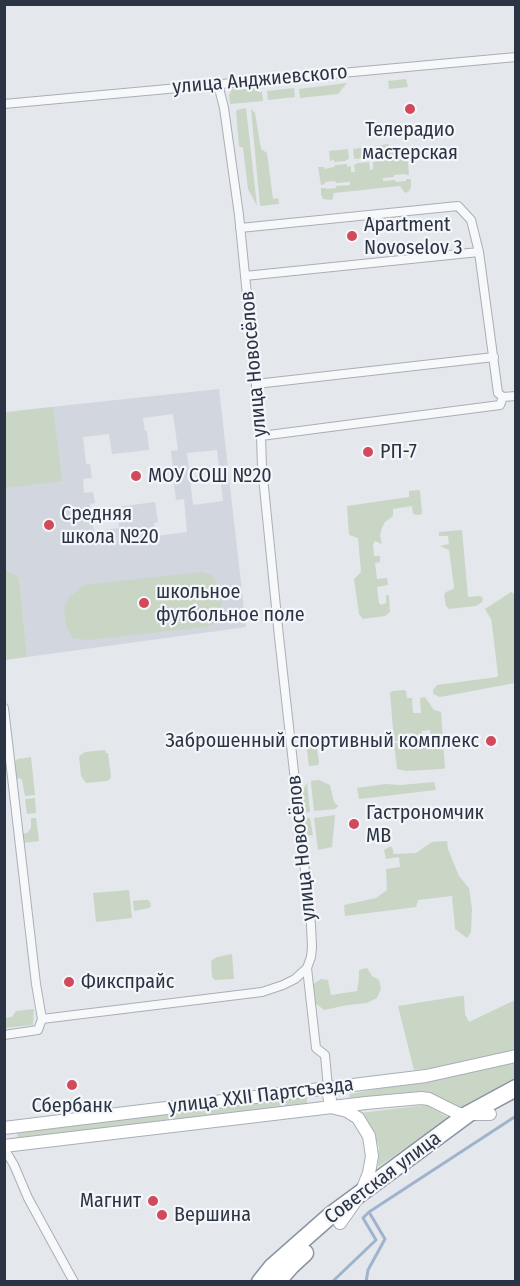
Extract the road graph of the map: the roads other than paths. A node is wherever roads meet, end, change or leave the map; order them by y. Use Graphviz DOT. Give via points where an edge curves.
graph roads {
  1 [pos="516,57"];
  2 [pos="218,84"];
  3 [pos="4,104"];
  4 [pos="240,228"];
  5 [pos="478,252"];
  6 [pos="245,276"];
  7 [pos="494,357"];
  8 [pos="256,384"];
  9 [pos="516,396"];
  10 [pos="503,397"];
  11 [pos="261,436"];
  12 [pos="4,708"];
  13 [pos="307,968"];
  14 [pos="42,1018"];
  15 [pos="4,1035"];
  16 [pos="516,1056"];
  17 [pos="328,1088"];
  18 [pos="516,1088"];
  19 [pos="516,1099"];
  20 [pos="331,1107"];
  21 [pos="468,1114"];
  22 [pos="490,1114"];
  23 [pos="4,1128"];
  24 [pos="4,1147"];
  25 [pos="361,1193"];
  26 [pos="340,1223"];
  27 [pos="74,1281"];
  28 [pos="260,1281"];
  29 [pos="277,1281"];
  1 -- 2 [label="street, улица Анджиевского"];
  2 -- 3 [label="street, улица Анджиевского"];
  2 -- 4 [label="street, улица Новосёлов"];
  4 -- 5 [label="street" via="458,206 471,220"];
  4 -- 6 [label="street, улица Новосёлов"];
  5 -- 6 [label="street"];
  5 -- 7 [label="street"];
  6 -- 8 [label="street, улица Новосёлов"];
  7 -- 8 [label="street"];
  7 -- 10 [label="street" via="498,393"];
  8 -- 11 [label="street, улица Новосёлов"];
  9 -- 10 [label="street"];
  10 -- 11 [label="street" via="500,405"];
  11 -- 13 [label="street, улица Новосёлов" via="311,925 312,947"];
  12 -- 14 [label="street"];
  13 -- 14 [label="street" via="295,979 262,992"];
  13 -- 17 [label="street, улица Новосёлов" via="316,1048 325,1055"];
  14 -- 15 [label="street" via="38,1030"];
  16 -- 17 [label="main road, улица XXII Партсъезда" via="426,1076"];
  17 -- 20 [label="main road"];
  17 -- 23 [label="main road, улица XXII Партсъезда"];
  18 -- 21 [label="highway, Советская улица"];
  19 -- 22 [label="highway"];
  20 -- 21 [label="main road" via="421,1098"];
  20 -- 24 [label="main road"];
  20 -- 25 [label="main road" via="358,1118 369,1136 372,1156"];
  21 -- 22 [label="main road"];
  21 -- 25 [label="highway, Советская улица"];
  22 -- 26 [label="highway" via="466,1126"];
  24 -- 27 [label="street"];
  25 -- 26 [label="main road"];
  25 -- 28 [label="highway, Советская улица" via="331,1215"];
  26 -- 29 [label="highway"];
}
